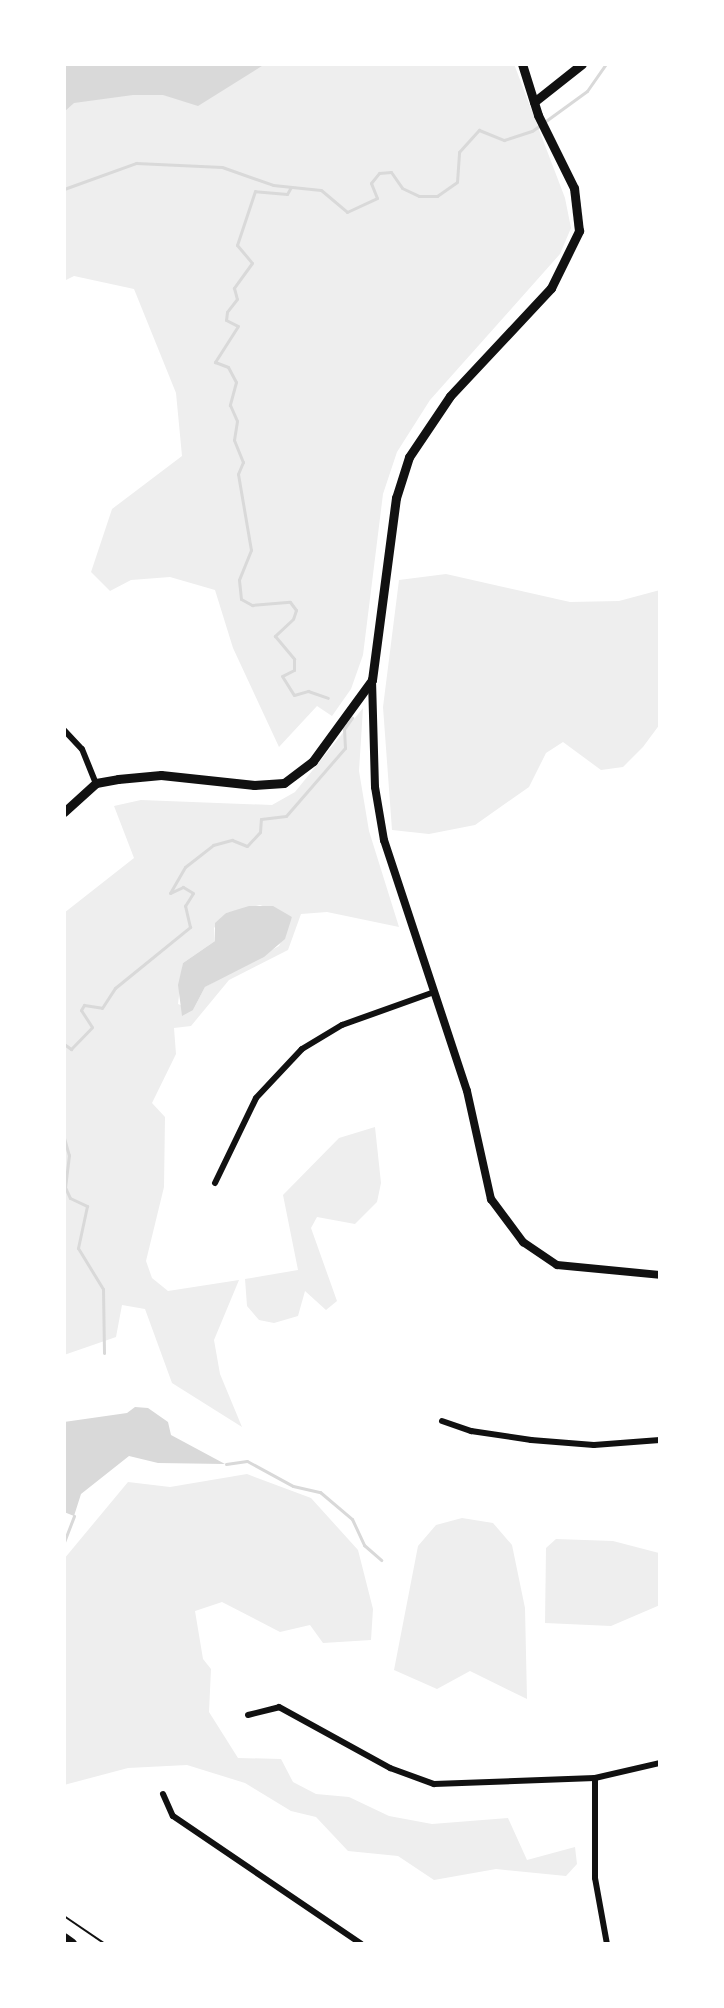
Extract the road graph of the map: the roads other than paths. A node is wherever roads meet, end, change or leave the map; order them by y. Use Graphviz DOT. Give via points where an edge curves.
graph roads {
  1 [pos="522,64"];
  2 [pos="582,64"];
  3 [pos="534,102"];
  4 [pos="372,680"];
  5 [pos="64,730"];
  6 [pos="96,783"];
  7 [pos="64,812"];
  8 [pos="434,992"];
  9 [pos="215,1183"];
  10 [pos="660,1275"];
  11 [pos="442,1421"];
  12 [pos="660,1440"];
  13 [pos="248,1715"];
  14 [pos="660,1763"];
  15 [pos="595,1778"];
  16 [pos="163,1794"];
  17 [pos="64,1939"];
  18 [pos="71,1944"];
  19 [pos="361,1944"];
  20 [pos="607,1944"];
  1 -- 3 [label="main road"];
  2 -- 3 [label="main road"];
  3 -- 4 [label="main road" via="577,196 575,247 551,288 450,396 409,457 396,498"];
  4 -- 6 [label="main road" via="313,761 284,783 148,775"];
  4 -- 8 [label="street" via="380,823"];
  5 -- 6 [label="street" via="82,749"];
  6 -- 7 [label="main road"];
  8 -- 9 [label="street" via="342,1025 302,1049 256,1098"];
  8 -- 10 [label="street" via="467,1091 487,1187 509,1228 535,1252 569,1269"];
  11 -- 12 [label="street" via="471,1431 547,1441 594,1445"];
  13 -- 15 [label="street" via="279,1707 390,1768 434,1784"];
  14 -- 15 [label="street"];
  15 -- 20 [label="street" via="595,1878"];
  16 -- 19 [label="street" via="173,1816"];
  17 -- 18 [label="highway"];
}
